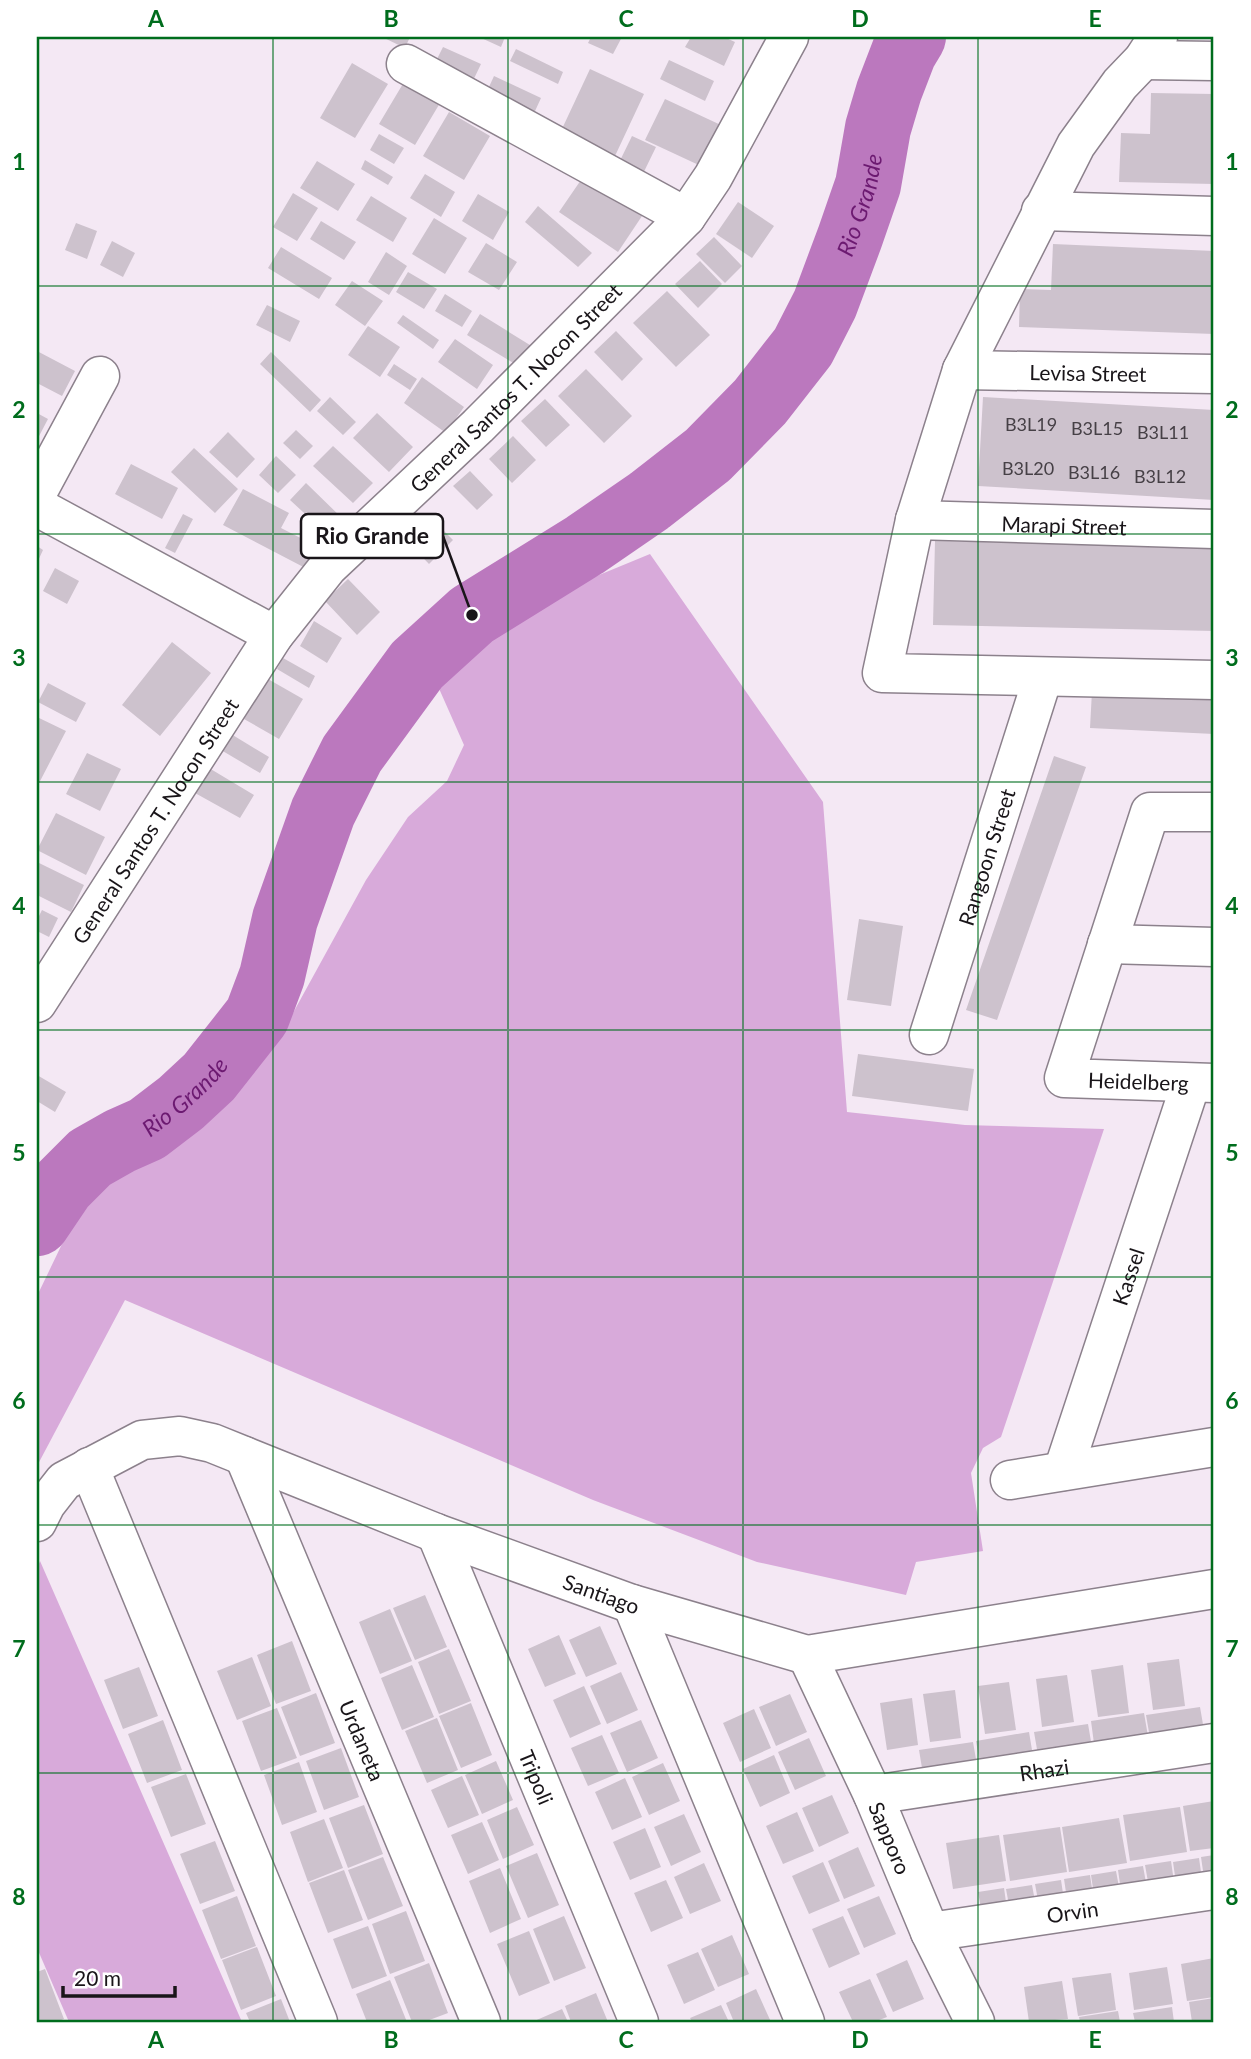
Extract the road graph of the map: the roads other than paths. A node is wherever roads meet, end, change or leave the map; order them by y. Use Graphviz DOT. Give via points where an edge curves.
graph roads {
  1 [pos="789,37"];
  2 [pos="1151,48"];
  3 [pos="1214,61"];
  4 [pos="406,64"];
  5 [pos="1041,211"];
  6 [pos="1214,216"];
  7 [pos="686,217"];
  8 [pos="962,370"];
  9 [pos="1214,374"];
  10 [pos="100,376"];
  11 [pos="37,493"];
  12 [pos="37,500"];
  13 [pos="915,520"];
  14 [pos="1214,529"];
  15 [pos="274,635"];
  16 [pos="1043,677"];
  17 [pos="1214,680"];
  18 [pos="1214,813"];
  19 [pos="1107,944"];
  20 [pos="1214,947"];
  21 [pos="37,1003"];
  22 [pos="929,1035"];
  23 [pos="1203,1083"];
  24 [pos="1213,1444"];
  25 [pos="244,1457"];
  26 [pos="89,1467"];
  27 [pos="1063,1471"];
  28 [pos="1010,1480"];
  29 [pos="37,1522"];
  30 [pos="436,1533"];
  31 [pos="1214,1589"];
  32 [pos="632,1604"];
  33 [pos="807,1655"];
  34 [pos="1214,1743"];
  35 [pos="873,1795"];
  36 [pos="1214,1890"];
  37 [pos="930,1932"];
  38 [pos="318,2022"];
  39 [pos="481,2022"];
  40 [pos="639,2022"];
  41 [pos="806,2022"];
  42 [pos="975,2022"];
  1 -- 7 [label="street, General Santos T. Nocon Street" via="713,177"];
  2 -- 3 [label="street"];
  2 -- 5 [label="street" via="1076,145"];
  4 -- 7 [label="street"];
  5 -- 6 [label="street"];
  5 -- 8 [label="street"];
  7 -- 15 [label="street, General Santos T. Nocon Street" via="478,426 328,567"];
  8 -- 9 [label="street, Levisa Street"];
  8 -- 13 [label="street"];
  10 -- 11 [label="street"];
  12 -- 15 [label="street" via="43,510"];
  13 -- 14 [label="street, Marapi Street"];
  13 -- 16 [label="street" via="882,673"];
  15 -- 21 [label="street, General Santos T. Nocon Street"];
  16 -- 17 [label="street"];
  16 -- 22 [label="street, Rangoon Street"];
  18 -- 19 [label="street" via="1150,812"];
  19 -- 20 [label="street"];
  19 -- 23 [label="street, Heidelberg" via="1064,1078"];
  23 -- 27 [label="street, Kassel"];
  24 -- 27 [label="street"];
  25 -- 26 [label="street, Santiago" via="180,1436 142,1440"];
  25 -- 30 [label="street, Santiago"];
  25 -- 39 [label="street, Urdaneta"];
  26 -- 29 [label="street, Santiago" via="64,1481"];
  26 -- 38 [label="street"];
  27 -- 28 [label="street"];
  30 -- 32 [label="street, Santiago"];
  30 -- 40 [label="street, Tripoli"];
  31 -- 33 [label="street, Santiago"];
  32 -- 33 [label="street, Santiago"];
  32 -- 41 [label="street"];
  33 -- 35 [label="street, Sapporo"];
  34 -- 35 [label="street, Rhazi"];
  35 -- 37 [label="street, Sapporo"];
  36 -- 37 [label="street, Orvin"];
  37 -- 42 [label="street, Sapporo"];
}
